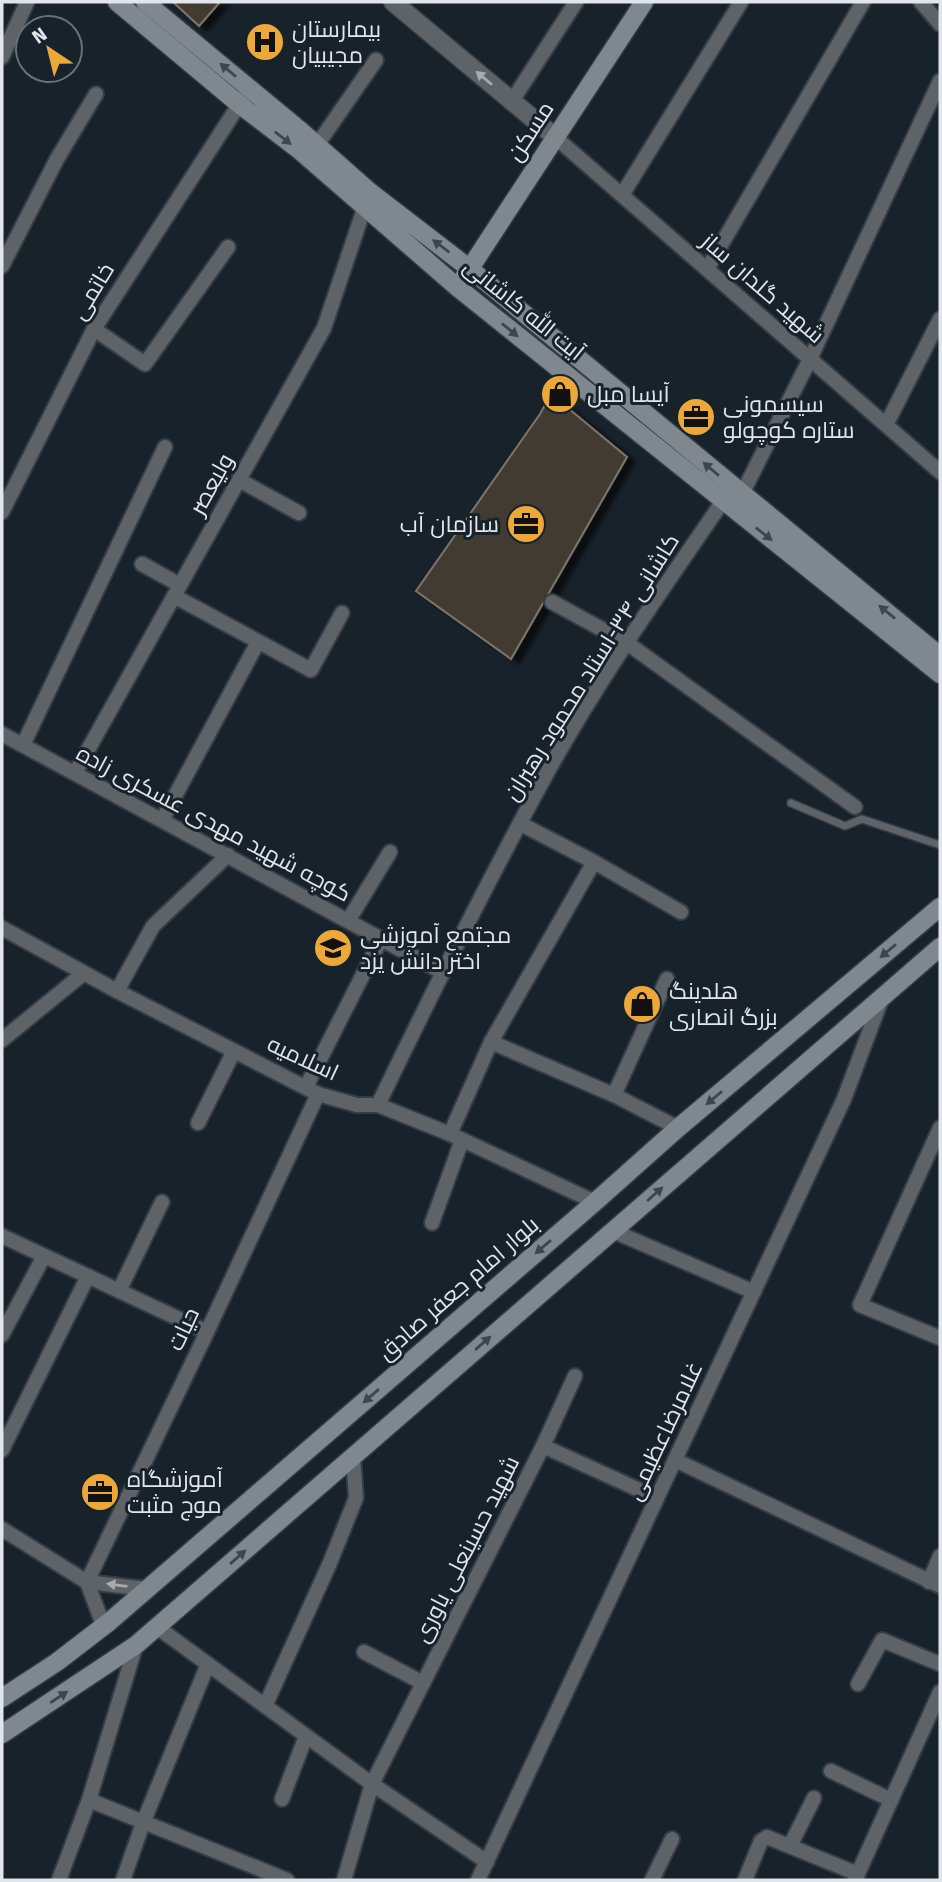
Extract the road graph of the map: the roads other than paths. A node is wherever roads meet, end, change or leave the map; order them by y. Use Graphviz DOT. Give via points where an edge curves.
graph roads {
  1 [pos="27,2"];
  2 [pos="117,2"];
  3 [pos="145,2"];
  4 [pos="393,2"];
  5 [pos="576,2"];
  6 [pos="644,2"];
  7 [pos="741,2"];
  8 [pos="863,2"];
  9 [pos="921,2"];
  10 [pos="411,8"];
  11 [pos="939,20"];
  12 [pos="2,57"];
  13 [pos="376,60"];
  14 [pos="940,81"];
  15 [pos="251,89"];
  16 [pos="96,94"];
  17 [pos="512,101"];
  18 [pos="239,104"];
  19 [pos="555,137"];
  20 [pos="317,145"];
  21 [pos="622,195"];
  22 [pos="365,206"];
  23 [pos="228,247"];
  24 [pos="2,266"];
  25 [pos="470,269"];
  26 [pos="707,269"];
  27 [pos="457,287"];
  28 [pos="940,319"];
  29 [pos="94,329"];
  30 [pos="810,359"];
  31 [pos="886,425"];
  32 [pos="165,447"];
  33 [pos="940,472"];
  34 [pos="239,480"];
  35 [pos="742,494"];
  36 [pos="723,501"];
  37 [pos="2,512"];
  38 [pos="299,513"];
  39 [pos="142,564"];
  40 [pos="177,591"];
  41 [pos="552,602"];
  42 [pos="342,613"];
  43 [pos="258,642"];
  44 [pos="627,643"];
  45 [pos="937,665"];
  46 [pos="940,685"];
  47 [pos="2,734"];
  48 [pos="23,746"];
  49 [pos="75,773"];
  50 [pos="791,803"];
  51 [pos="855,807"];
  52 [pos="162,820"];
  53 [pos="521,824"];
  54 [pos="940,845"];
  55 [pos="390,852"];
  56 [pos="228,855"];
  57 [pos="594,862"];
  58 [pos="940,907"];
  59 [pos="681,912"];
  60 [pos="348,921"];
  61 [pos="2,928"];
  62 [pos="381,939"];
  63 [pos="940,947"];
  64 [pos="442,972"];
  65 [pos="84,973"];
  66 [pos="667,979"];
  67 [pos="117,991"];
  68 [pos="882,997"];
  69 [pos="2,1040"];
  70 [pos="491,1042"];
  71 [pos="234,1051"];
  72 [pos="312,1091"];
  73 [pos="614,1095"];
  74 [pos="378,1105"];
  75 [pos="198,1123"];
  76 [pos="678,1128"];
  77 [pos="940,1128"];
  78 [pos="456,1137"];
  79 [pos="162,1202"];
  80 [pos="595,1202"];
  81 [pos="432,1223"];
  82 [pos="613,1231"];
  83 [pos="2,1236"];
  84 [pos="44,1256"];
  85 [pos="88,1276"];
  86 [pos="119,1291"];
  87 [pos="754,1292"];
  88 [pos="207,1332"];
  89 [pos="2,1335"];
  90 [pos="940,1338"];
  91 [pos="430,1345"];
  92 [pos="460,1363"];
  93 [pos="402,1369"];
  94 [pos="575,1376"];
  95 [pos="419,1399"];
  96 [pos="544,1446"];
  97 [pos="2,1450"];
  98 [pos="353,1456"];
  99 [pos="675,1460"];
  100 [pos="657,1497"];
  101 [pos="2,1529"];
  102 [pos="940,1556"];
  103 [pos="87,1582"];
  104 [pos="935,1584"];
  105 [pos="147,1589"];
  106 [pos="104,1626"];
  107 [pos="157,1627"];
  108 [pos="136,1645"];
  109 [pos="364,1652"];
  110 [pos="208,1664"];
  111 [pos="940,1664"];
  112 [pos="423,1683"];
  113 [pos="858,1684"];
  114 [pos="940,1692"];
  115 [pos="2,1698"];
  116 [pos="265,1706"];
  117 [pos="2,1734"];
  118 [pos="306,1736"];
  119 [pos="831,1771"];
  120 [pos="372,1784"];
  121 [pos="814,1798"];
  122 [pos="282,1799"];
  123 [pos="89,1800"];
  124 [pos="891,1800"];
  125 [pos="142,1823"];
  126 [pos="672,1839"];
  127 [pos="790,1846"];
  128 [pos="487,1862"];
  129 [pos="856,1877"];
  130 [pos="58,1880"];
  131 [pos="123,1880"];
  132 [pos="287,1880"];
  133 [pos="344,1880"];
  134 [pos="478,1880"];
  135 [pos="652,1880"];
  136 [pos="745,1880"];
  1 -- 12 [label="street"];
  2 -- 18 [label="main road, آیت الله کاشانی"];
  15 -- 3 [label="main road, آیت الله کاشانی, one-way"];
  4 -- 10 [label="street"];
  5 -- 17 [label="street"];
  6 -- 19 [label="main road, مسکن"];
  7 -- 21 [label="street"];
  8 -- 26 [label="street"];
  9 -- 11 [label="street"];
  17 -- 10 [label="street, one-way"];
  13 -- 20 [label="street"];
  14 -- 30 [label="street"];
  15 -- 18 [label="street, خاتمی"];
  15 -- 20 [label="main road, آیت الله کاشانی"];
  16 -- 24 [label="street"];
  17 -- 19 [label="street"];
  18 -- 22 [label="main road, آیت الله کاشانی, one-way"];
  18 -- 29 [label="street, خاتمی"];
  19 -- 21 [label="street, شهید گلدان ساز"];
  19 -- 25 [label="main road, مسکن"];
  25 -- 20 [label="main road, آیت الله کاشانی, one-way"];
  21 -- 26 [label="street, شهید گلدان ساز"];
  22 -- 27 [label="main road, آیت الله کاشانی"];
  22 -- 34 [label="street, ولیعصر" via="324,328"];
  23 -- 29 [label="street" via="145,364"];
  25 -- 27 [label="main road, مسکن"];
  35 -- 25 [label="main road, آیت الله کاشانی, one-way"];
  26 -- 30 [label="street, شهید گلدان ساز"];
  27 -- 36 [label="main road, آیت الله کاشانی, one-way"];
  28 -- 31 [label="street"];
  29 -- 37 [label="street, خاتمی"];
  30 -- 31 [label="street, شهید گلدان ساز"];
  30 -- 35 [label="street"];
  31 -- 33 [label="street, شهید گلدان ساز"];
  32 -- 48 [label="street"];
  34 -- 38 [label="street"];
  34 -- 40 [label="street, ولیعصر"];
  45 -- 35 [label="main road, آیت الله کاشانی, one-way"];
  36 -- 44 [label="street, کاشانی ۳۴-استاد محمود رهبران"];
  36 -- 45 [label="main road, آیت الله کاشانی, one-way"];
  39 -- 40 [label="street"];
  40 -- 43 [label="street"];
  40 -- 49 [label="street, ولیعصر"];
  41 -- 44 [label="street"];
  42 -- 43 [label="street" via="311,670"];
  43 -- 52 [label="street"];
  44 -- 51 [label="street"];
  44 -- 53 [label="street, کاشانی ۳۴-استاد محمود رهبران"];
  45 -- 46 [label="main road"];
  47 -- 48 [label="street, کوچه شهید مهدی عسکری زاده"];
  48 -- 49 [label="street, کوچه شهید مهدی عسکری زاده"];
  49 -- 52 [label="street, کوچه شهید مهدی عسکری زاده"];
  50 -- 54 [label="lane" via="845,826 862,819"];
  52 -- 56 [label="street, کوچه شهید مهدی عسکری زاده"];
  53 -- 57 [label="street"];
  53 -- 64 [label="street, کاشانی ۳۴-استاد محمود رهبران"];
  55 -- 60 [label="street"];
  56 -- 60 [label="street, کوچه شهید مهدی عسکری زاده"];
  56 -- 67 [label="street" via="153,926"];
  57 -- 59 [label="street"];
  57 -- 70 [label="street"];
  58 -- 76 [label="main road, بلوار امام جعفر صادق, one-way"];
  60 -- 62 [label="street, کوچه شهید مهدی عسکری زاده"];
  61 -- 65 [label="street, اسلامیه"];
  62 -- 64 [label="street, کوچه شهید مهدی عسکری زاده"];
  62 -- 72 [label="street, حیات"];
  63 -- 68 [label="main road"];
  64 -- 74 [label="street, کاشانی ۳۴-استاد محمود رهبران"];
  65 -- 67 [label="street, اسلامیه"];
  65 -- 69 [label="street"];
  66 -- 73 [label="street"];
  67 -- 71 [label="street, اسلامیه"];
  82 -- 68 [label="main road, one-way"];
  68 -- 87 [label="street, غلامرضاعظیمی" via="844,1099"];
  70 -- 73 [label="street"];
  70 -- 78 [label="street"];
  71 -- 72 [label="street, اسلامیه"];
  71 -- 75 [label="street"];
  72 -- 74 [label="street, اسلامیه" via="357,1105"];
  72 -- 88 [label="street, حیات"];
  73 -- 76 [label="street"];
  74 -- 78 [label="street, اسلامیه"];
  76 -- 80 [label="main road, بلوار امام جعفر صادق"];
  77 -- 90 [label="street" via="860,1305"];
  78 -- 80 [label="street, اسلامیه"];
  78 -- 81 [label="street"];
  79 -- 86 [label="street"];
  80 -- 91 [label="main road, بلوار امام جعفر صادق, one-way"];
  82 -- 87 [label="street"];
  92 -- 82 [label="main road, one-way"];
  83 -- 84 [label="street"];
  84 -- 85 [label="street"];
  84 -- 89 [label="street"];
  85 -- 86 [label="street"];
  85 -- 97 [label="street"];
  86 -- 88 [label="street"];
  87 -- 99 [label="street, غلامرضاعظیمی"];
  88 -- 103 [label="street, حیات"];
  91 -- 92 [label="main road" via="429,1351 442,1364"];
  91 -- 93 [label="main road, بلوار امام جعفر صادق"];
  92 -- 95 [label="main road"];
  93 -- 95 [label="main road" via="418,1369 423,1376"];
  93 -- 105 [label="main road, بلوار امام جعفر صادق, one-way"];
  94 -- 96 [label="street"];
  95 -- 98 [label="main road"];
  96 -- 100 [label="street, شهید حسینعلی یاوری"];
  96 -- 112 [label="street, شهید حسینعلی یاوری"];
  107 -- 98 [label="main road, one-way"];
  98 -- 116 [label="street" via="356,1499"];
  99 -- 100 [label="street, غلامرضاعظیمی"];
  99 -- 104 [label="street"];
  100 -- 128 [label="street, غلامرضاعظیمی"];
  101 -- 103 [label="street"];
  102 -- 104 [label="street"];
  105 -- 103 [label="street, one-way"];
  103 -- 106 [label="street"];
  105 -- 106 [label="main road, بلوار امام جعفر صادق"];
  106 -- 115 [label="main road, بلوار امام جعفر صادق"];
  107 -- 108 [label="main road"];
  107 -- 110 [label="street"];
  117 -- 108 [label="main road, one-way"];
  108 -- 123 [label="street"];
  109 -- 112 [label="street"];
  110 -- 116 [label="street"];
  110 -- 125 [label="street"];
  111 -- 113 [label="street" via="882,1640"];
  112 -- 120 [label="street, شهید حسینعلی یاوری"];
  114 -- 124 [label="street"];
  116 -- 118 [label="street"];
  118 -- 120 [label="street"];
  118 -- 122 [label="street"];
  119 -- 124 [label="street"];
  120 -- 128 [label="street"];
  120 -- 133 [label="street, شهید حسینعلی یاوری"];
  121 -- 127 [label="street"];
  123 -- 125 [label="street"];
  123 -- 130 [label="street"];
  124 -- 129 [label="street"];
  125 -- 131 [label="street"];
  125 -- 132 [label="street"];
  126 -- 135 [label="street"];
  127 -- 129 [label="street"];
  127 -- 136 [label="street" via="764,1839"];
  128 -- 134 [label="street, غلامرضاعظیمی"];
}
